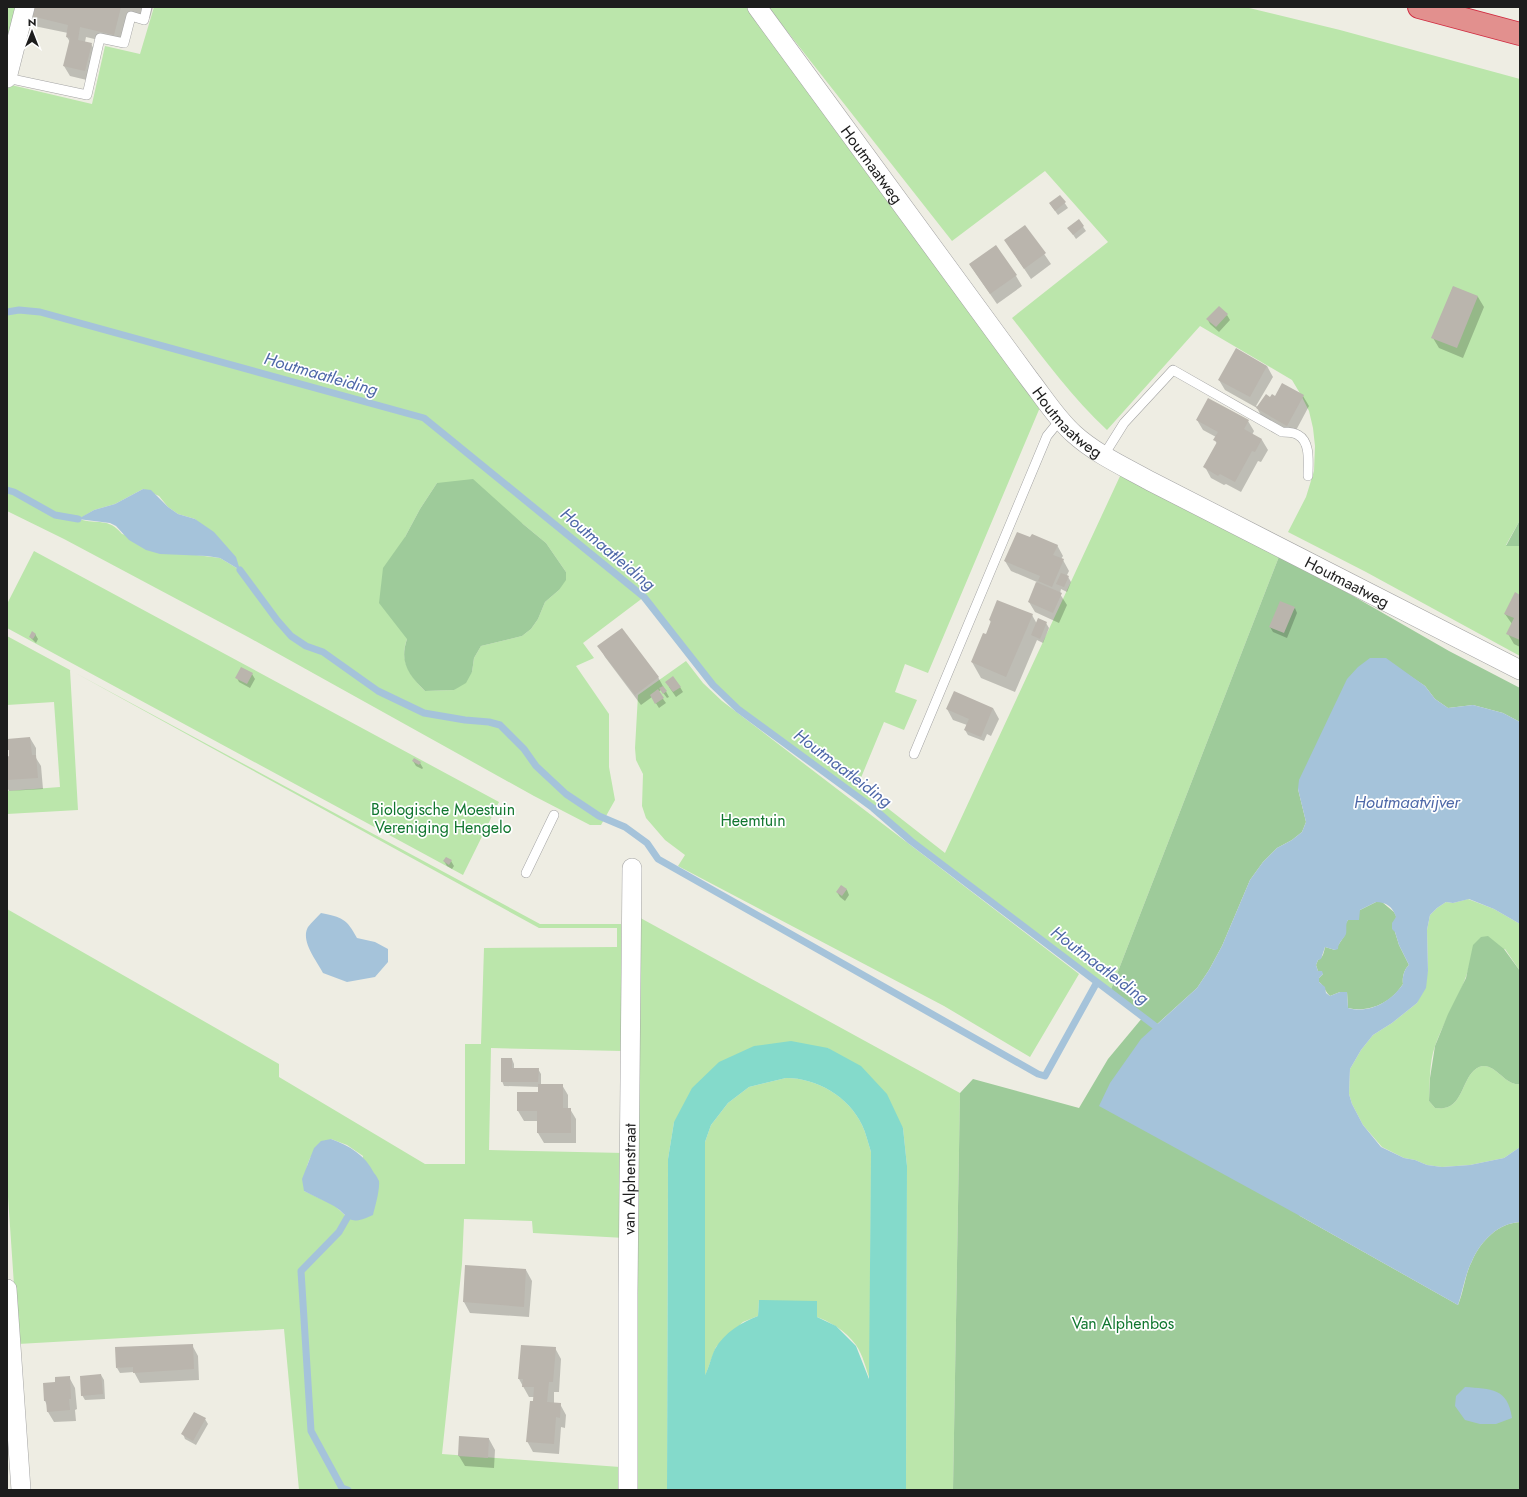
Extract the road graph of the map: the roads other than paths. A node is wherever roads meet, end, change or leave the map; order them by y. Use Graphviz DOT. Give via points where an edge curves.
graph roads {
  1 [pos="25,7"];
  2 [pos="147,7"];
  3 [pos="757,7"];
  4 [pos="1419,7"];
  5 [pos="1520,34"];
  6 [pos="7,78"];
  7 [pos="1060,420"];
  8 [pos="1104,456"];
  9 [pos="1308,476"];
  10 [pos="1520,670"];
  11 [pos="914,754"];
  12 [pos="554,815"];
  13 [pos="632,868"];
  14 [pos="526,873"];
  15 [pos="7,1289"];
  16 [pos="21,1490"];
  17 [pos="628,1490"];
  1 -- 6 [label="street"];
  2 -- 6 [label="lane" via="144,20 131,16 124,43 100,38 87,95"];
  3 -- 7 [label="street, Houtmaatweg"];
  4 -- 5 [label="highway"];
  7 -- 8 [label="street, Houtmaatweg" via="1075,435"];
  7 -- 11 [label="lane" via="1047,436"];
  8 -- 9 [label="lane" via="1124,423 1173,370 1282,432 1297,434 1306,444"];
  8 -- 10 [label="street, Houtmaatweg"];
  12 -- 14 [label="lane"];
  13 -- 17 [label="street, van Alphenstraat"];
  15 -- 16 [label="street"];
}
